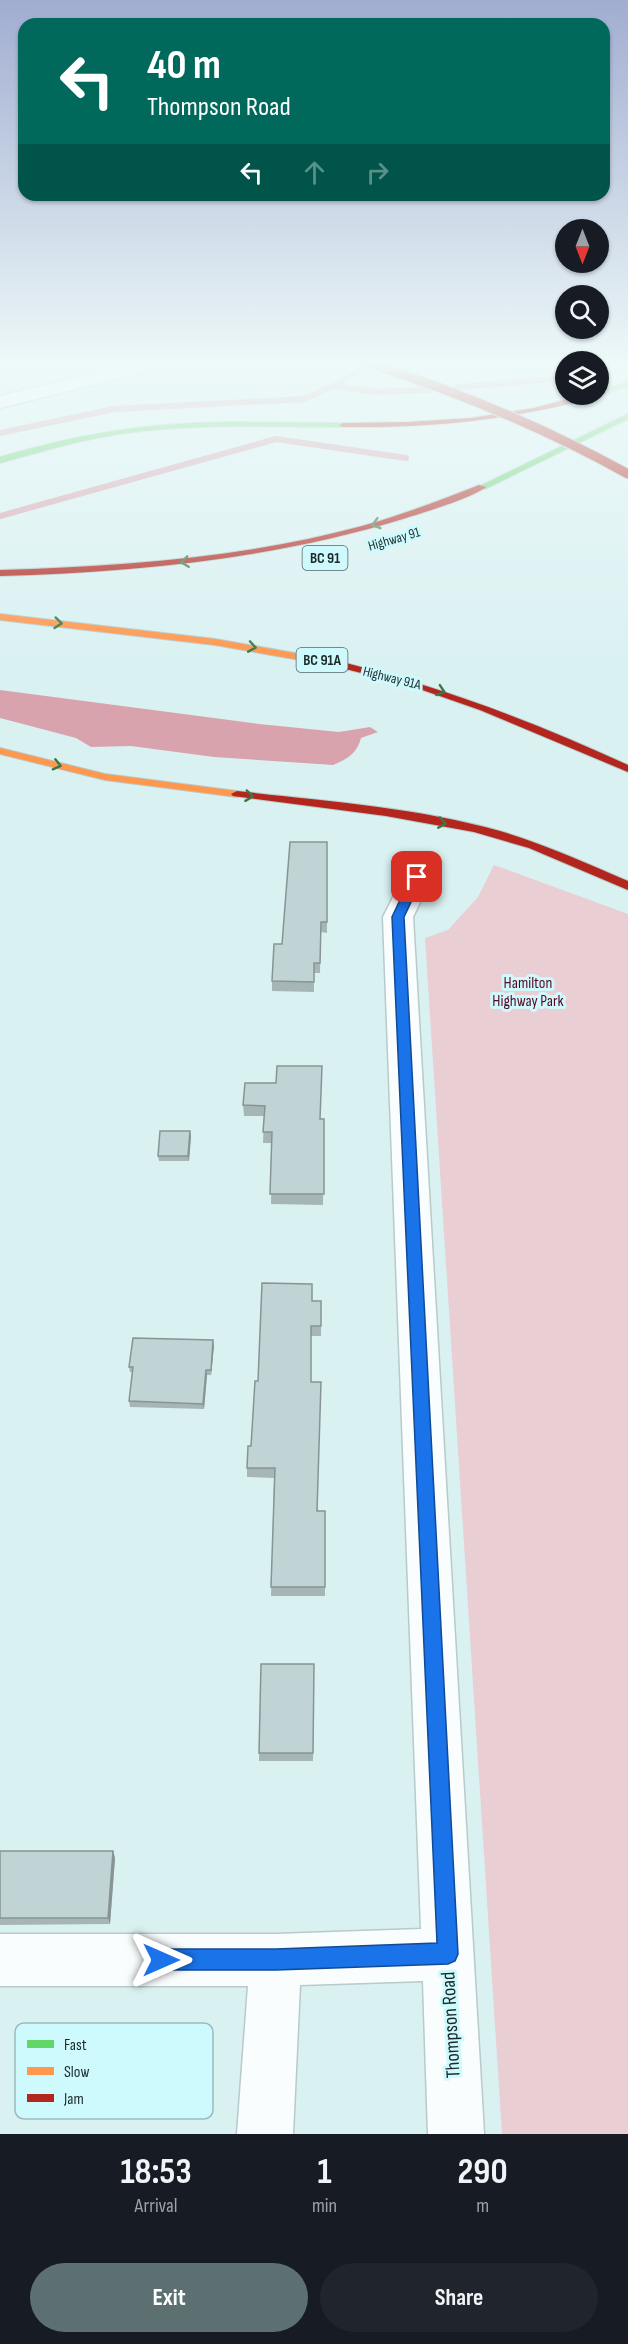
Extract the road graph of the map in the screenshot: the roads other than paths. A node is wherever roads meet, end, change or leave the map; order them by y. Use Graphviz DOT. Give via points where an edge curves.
graph roads {
  1 [pos="531,463"];
  2 [pos="582,463"];
  3 [pos="607,463"];
  4 [pos="575,466"];
  5 [pos="628,474"];
  6 [pos="0,573"];
  7 [pos="0,617"];
  8 [pos="0,751"];
  9 [pos="628,769"];
  10 [pos="417,877"];
  11 [pos="628,886"];
  12 [pos="448,1954"];
  13 [pos="0,1960"];
  14 [pos="276,1960"];
  15 [pos="265,2134"];
  16 [pos="456,2134"];
  1 -- 6 [label="highway, Highway 91 / BC 91, one-way" via="458,497 400,517 249,553 150,567"];
  2 -- 4 [label="highway"];
  3 -- 5 [label="highway, bridge"];
  7 -- 9 [label="highway, Highway 91A / BC 91A, one-way" via="207,640 313,657 426,686 527,722"];
  8 -- 11 [label="highway, one-way" via="105,777 475,828 557,854"];
  10 -- 12 [label="street, Thompson Road" via="398,917"];
  12 -- 14 [label="street"];
  12 -- 16 [label="street, Thompson Road"];
  13 -- 14 [label="street"];
  14 -- 15 [label="street"];
}
